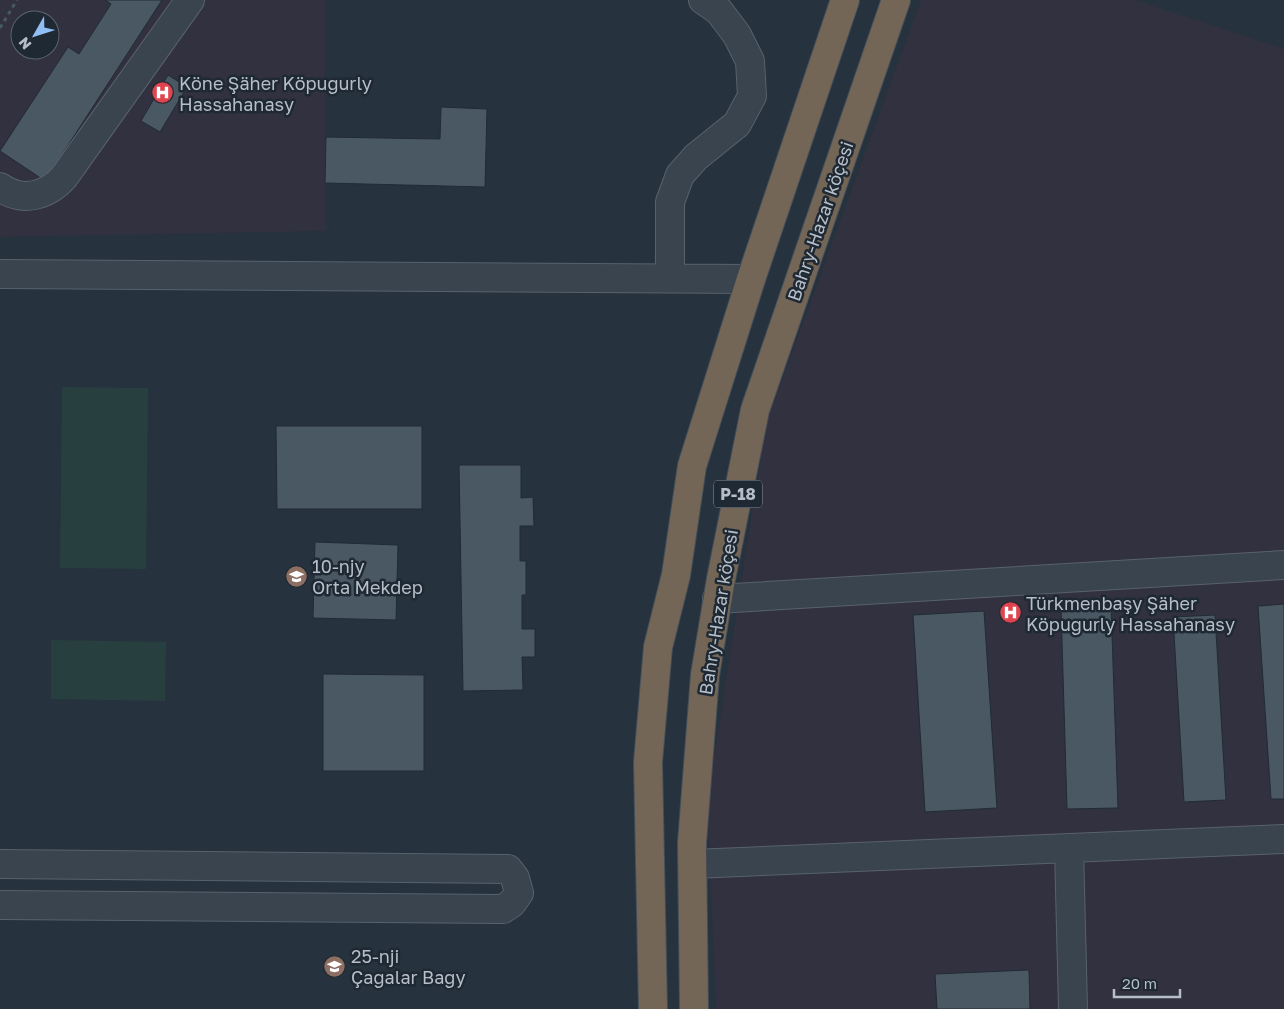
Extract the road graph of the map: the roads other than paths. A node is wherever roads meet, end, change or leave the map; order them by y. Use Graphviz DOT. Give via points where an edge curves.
graph roads {
  1 [pos="190,0"];
  2 [pos="703,0"];
  3 [pos="846,0"];
  4 [pos="896,0"];
  5 [pos="0,187"];
  6 [pos="0,274"];
  7 [pos="670,278"];
  8 [pos="751,279"];
  9 [pos="1284,565"];
  10 [pos="718,599"];
  11 [pos="1284,839"];
  12 [pos="1069,848"];
  13 [pos="0,864"];
  14 [pos="692,864"];
  15 [pos="0,905"];
  16 [pos="653,1009"];
  17 [pos="694,1009"];
  18 [pos="1073,1009"];
  1 -- 5 [label="street" via="56,186 31,196 18,196"];
  2 -- 7 [label="street" via="719,11 737,35 750,61 752,96 737,124 696,157 680,175 670,202"];
  3 -- 8 [label="highway, P-18"];
  4 -- 10 [label="highway, Bahry-Hazar köçesi / P-18" via="756,410"];
  6 -- 7 [label="street"];
  7 -- 8 [label="street"];
  8 -- 16 [label="highway, P-18" via="692,466 676,575 658,647 648,762"];
  9 -- 10 [label="street"];
  10 -- 14 [label="highway, Bahry-Hazar köçesi / P-18" via="705,675"];
  11 -- 12 [label="street"];
  12 -- 14 [label="street"];
  12 -- 18 [label="street"];
  13 -- 15 [label="street" via="508,869 515,878 519,893 503,909"];
  14 -- 17 [label="highway, Bahry-Hazar köçesi / P-18"];
}
